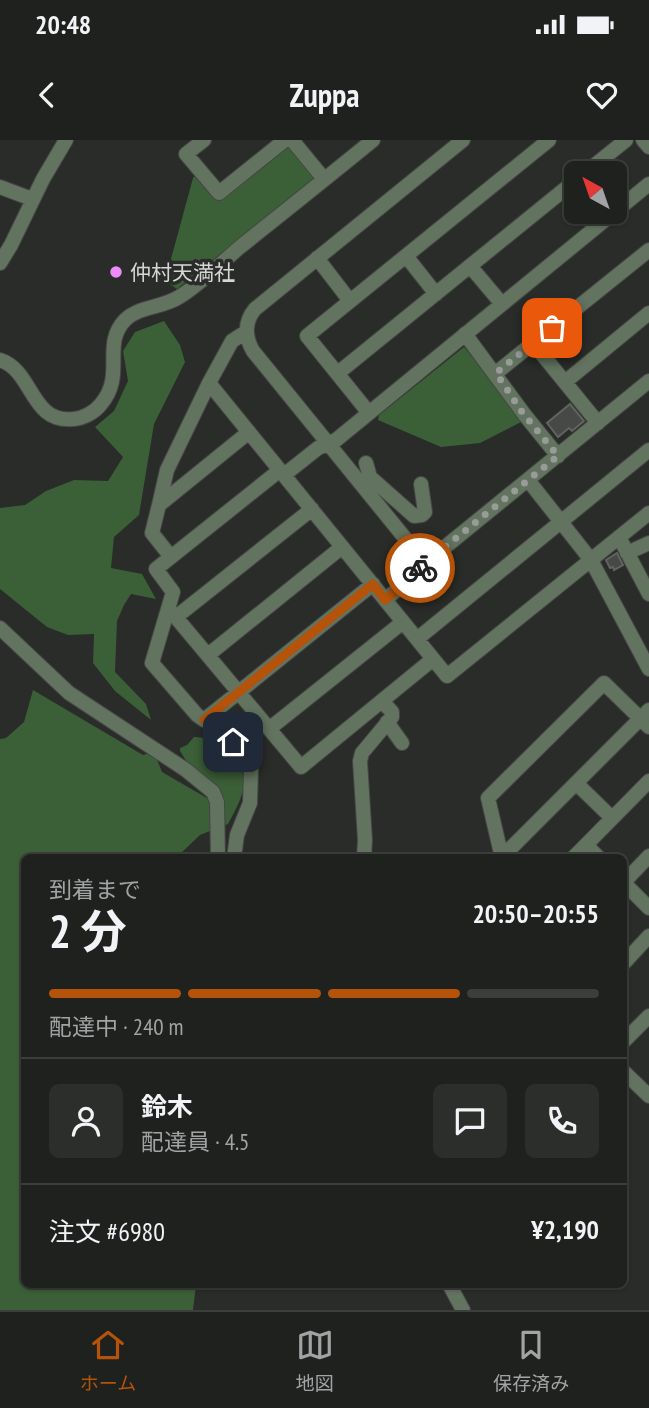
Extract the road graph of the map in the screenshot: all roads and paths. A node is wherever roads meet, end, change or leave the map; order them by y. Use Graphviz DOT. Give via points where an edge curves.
graph roads {
  1 [pos="66,140"];
  2 [pos="204,140"];
  3 [pos="285,140"];
  4 [pos="292,140"];
  5 [pos="373,140"];
  6 [pos="463,140"];
  7 [pos="549,140"];
  8 [pos="626,140"];
  9 [pos="643,140"];
  10 [pos="649,147"];
  11 [pos="600,161"];
  12 [pos="324,179"];
  13 [pos="649,184"];
  14 [pos="0,187"];
  15 [pos="564,190"];
  16 [pos="32,200"];
  17 [pos="649,250"];
  18 [pos="406,256"];
  19 [pos="317,258"];
  20 [pos="0,263"];
  21 [pos="470,266"];
  22 [pos="436,293"];
  23 [pos="351,301"];
  24 [pos="502,304"];
  25 [pos="649,313"];
  26 [pos="246,332"];
  27 [pos="466,334"];
  28 [pos="533,344"];
  29 [pos="0,360"];
  30 [pos="338,373"];
  31 [pos="496,373"];
  32 [pos="565,382"];
  33 [pos="649,382"];
  34 [pos="209,383"];
  35 [pos="369,413"];
  36 [pos="598,423"];
  37 [pos="249,432"];
  38 [pos="328,443"];
  39 [pos="649,450"];
  40 [pos="558,456"];
  41 [pos="282,472"];
  42 [pos="368,473"];
  43 [pos="528,480"];
  44 [pos="421,484"];
  45 [pos="159,505"];
  46 [pos="312,509"];
  47 [pos="649,513"];
  48 [pos="561,522"];
  49 [pos="619,537"];
  50 [pos="649,543"];
  51 [pos="342,547"];
  52 [pos="627,553"];
  53 [pos="425,554"];
  54 [pos="171,557"];
  55 [pos="591,560"];
  56 [pos="373,584"];
  57 [pos="649,594"];
  58 [pos="385,600"];
  59 [pos="172,613"];
  60 [pos="403,622"];
  61 [pos="0,628"];
  62 [pos="417,639"];
  63 [pos="208,655"];
  64 [pos="433,659"];
  65 [pos="649,669"];
  66 [pos="239,692"];
  67 [pos="382,701"];
  68 [pos="646,719"];
  69 [pos="204,720"];
  70 [pos="387,722"];
  71 [pos="269,729"];
  72 [pos="402,743"];
  73 [pos="649,781"];
  74 [pos="576,783"];
  75 [pos="612,818"];
  76 [pos="586,845"];
  77 [pos="219,854"];
  78 [pos="235,854"];
  79 [pos="364,854"];
  80 [pos="501,854"];
  81 [pos="505,854"];
  82 [pos="577,854"];
  83 [pos="595,854"];
  84 [pos="649,856"];
  85 [pos="627,878"];
  86 [pos="627,886"];
  87 [pos="649,908"];
  88 [pos="649,936"];
  89 [pos="627,960"];
  90 [pos="649,1016"];
  91 [pos="627,1038"];
  92 [pos="627,1074"];
  93 [pos="647,1091"];
  94 [pos="451,1288"];
  95 [pos="463,1310"];
  1 -- 16 [label="street"];
  2 -- 3 [label="street" via="187,154 219,193"];
  4 -- 12 [label="street"];
  5 -- 12 [label="street"];
  6 -- 19 [label="street"];
  7 -- 18 [label="street"];
  8 -- 11 [label="street"];
  9 -- 10 [label="street"];
  12 -- 29 [label="street" via="179,297 126,320 114,341 112,387 91,413 57,418 37,402 18,370"];
  13 -- 24 [label="street"];
  14 -- 16 [label="street"];
  15 -- 21 [label="street"];
  16 -- 20 [label="street"];
  17 -- 28 [label="street"];
  18 -- 22 [label="street"];
  18 -- 23 [label="street"];
  19 -- 23 [label="street"];
  19 -- 26 [label="street" via="255,309"];
  21 -- 22 [label="street"];
  21 -- 24 [label="street"];
  22 -- 30 [label="street"];
  23 -- 30 [label="street" via="307,336"];
  24 -- 27 [label="street"];
  25 -- 32 [label="street"];
  26 -- 34 [label="street" via="232,341"];
  26 -- 38 [label="street" via="253,351"];
  27 -- 31 [label="street"];
  27 -- 35 [label="street"];
  28 -- 31 [label="street"];
  28 -- 32 [label="street"];
  30 -- 35 [label="street"];
  31 -- 40 [label="street"];
  32 -- 36 [label="street"];
  33 -- 36 [label="street"];
  34 -- 37 [label="street"];
  34 -- 45 [label="street" via="167,470"];
  35 -- 38 [label="street"];
  36 -- 40 [label="street"];
  37 -- 41 [label="street"];
  37 -- 45 [label="street"];
  38 -- 41 [label="street"];
  38 -- 53 [label="street" via="413,548"];
  39 -- 48 [label="street"];
  40 -- 43 [label="street"];
  41 -- 46 [label="street"];
  41 -- 54 [label="street"];
  42 -- 44 [label="street" via="414,516 425,512"];
  43 -- 48 [label="street"];
  43 -- 53 [label="street" via="445,547"];
  45 -- 54 [label="street" via="152,533"];
  46 -- 51 [label="street"];
  46 -- 59 [label="street"];
  47 -- 49 [label="street"];
  48 -- 55 [label="street"];
  48 -- 62 [label="street"];
  49 -- 52 [label="street"];
  49 -- 55 [label="street"];
  50 -- 52 [label="street"];
  51 -- 56 [label="street"];
  51 -- 63 [label="street"];
  52 -- 57 [label="street"];
  53 -- 58 [label="street" via="419,571"];
  54 -- 59 [label="street" via="156,569 173,592"];
  55 -- 64 [label="street" via="447,676"];
  55 -- 65 [label="street"];
  56 -- 58 [label="street"];
  56 -- 66 [label="street"];
  58 -- 60 [label="street"];
  59 -- 63 [label="street"];
  59 -- 69 [label="street" via="152,663"];
  60 -- 62 [label="street"];
  60 -- 71 [label="street"];
  61 -- 77 [label="street" via="69,693 213,792"];
  62 -- 64 [label="street"];
  63 -- 66 [label="street"];
  64 -- 67 [label="street"];
  66 -- 69 [label="street"];
  66 -- 71 [label="street"];
  67 -- 70 [label="street" via="392,712"];
  67 -- 71 [label="street" via="301,767"];
  68 -- 74 [label="street"];
  68 -- 80 [label="street" via="604,683 488,798"];
  69 -- 78 [label="street" via="217,725 251,769 250,803"];
  70 -- 72 [label="street"];
  70 -- 79 [label="street" via="360,761"];
  73 -- 75 [label="street"];
  74 -- 75 [label="street"];
  74 -- 81 [label="street"];
  75 -- 76 [label="street"];
  76 -- 82 [label="street"];
  76 -- 83 [label="street"];
  84 -- 85 [label="street"];
  86 -- 87 [label="street"];
  88 -- 89 [label="street"];
  90 -- 91 [label="street"];
  92 -- 93 [label="street"];
  94 -- 95 [label="street"];
}
